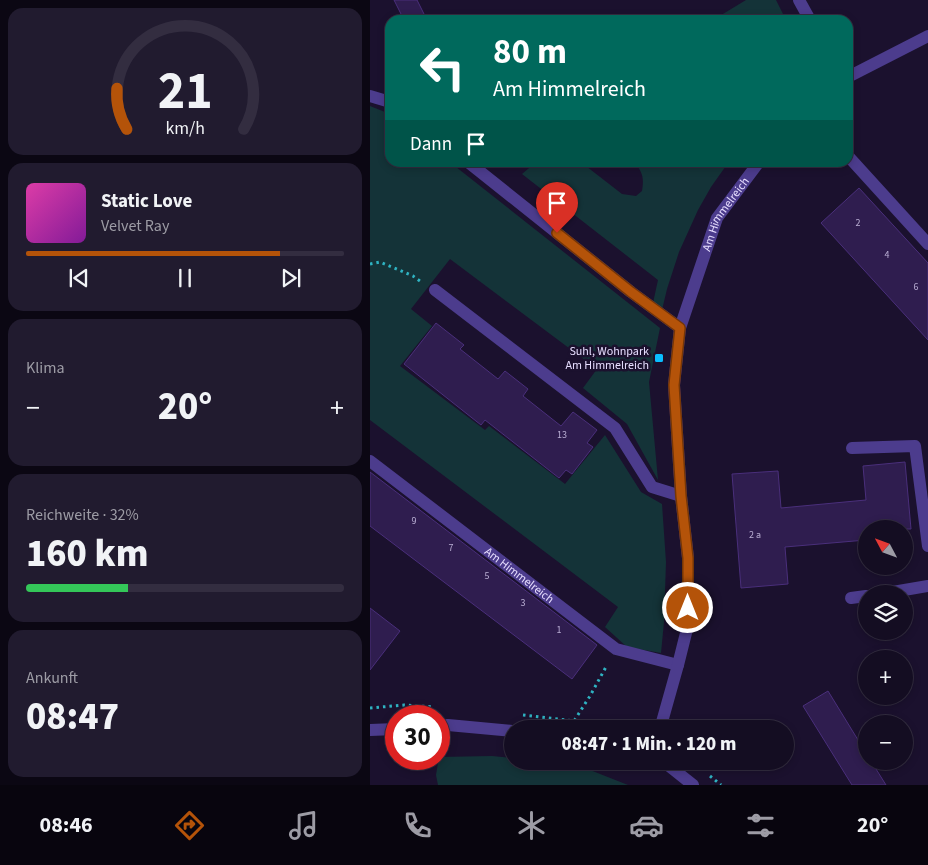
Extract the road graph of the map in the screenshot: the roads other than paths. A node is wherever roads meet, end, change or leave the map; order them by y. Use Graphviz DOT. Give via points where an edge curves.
graph roads {
  1 [pos="799,0"];
  2 [pos="807,15"];
  3 [pos="928,36"];
  4 [pos="853,74"];
  5 [pos="370,96"];
  6 [pos="385,100"];
  7 [pos="853,162"];
  8 [pos="474,167"];
  9 [pos="755,167"];
  10 [pos="928,244"];
  11 [pos="436,290"];
  12 [pos="680,328"];
  13 [pos="852,448"];
  14 [pos="370,461"];
  15 [pos="681,496"];
  16 [pos="928,546"];
  17 [pos="928,586"];
  18 [pos="913,589"];
  19 [pos="858,597"];
  20 [pos="851,598"];
  21 [pos="678,666"];
  22 [pos="663,720"];
  23 [pos="450,725"];
  24 [pos="385,729"];
  25 [pos="370,730"];
  26 [pos="504,730"];
  27 [pos="674,770"];
  28 [pos="693,785"];
  1 -- 2 [label="street"];
  3 -- 4 [label="street"];
  5 -- 6 [label="street"];
  7 -- 10 [label="street"];
  8 -- 12 [label="street"];
  9 -- 12 [label="street, Am Himmelreich" via="717,218"];
  11 -- 15 [label="street" via="615,428 652,487"];
  12 -- 15 [label="street, Am Himmelreich" via="674,385"];
  13 -- 16 [label="street" via="915,446"];
  14 -- 21 [label="street, Am Himmelreich" via="616,649"];
  15 -- 21 [label="street, Am Himmelreich" via="688,558 688,625"];
  17 -- 18 [label="street"];
  19 -- 20 [label="street"];
  21 -- 22 [label="street, Am Himmelreich"];
  23 -- 26 [label="street"];
  24 -- 25 [label="street"];
  27 -- 28 [label="street"];
}
